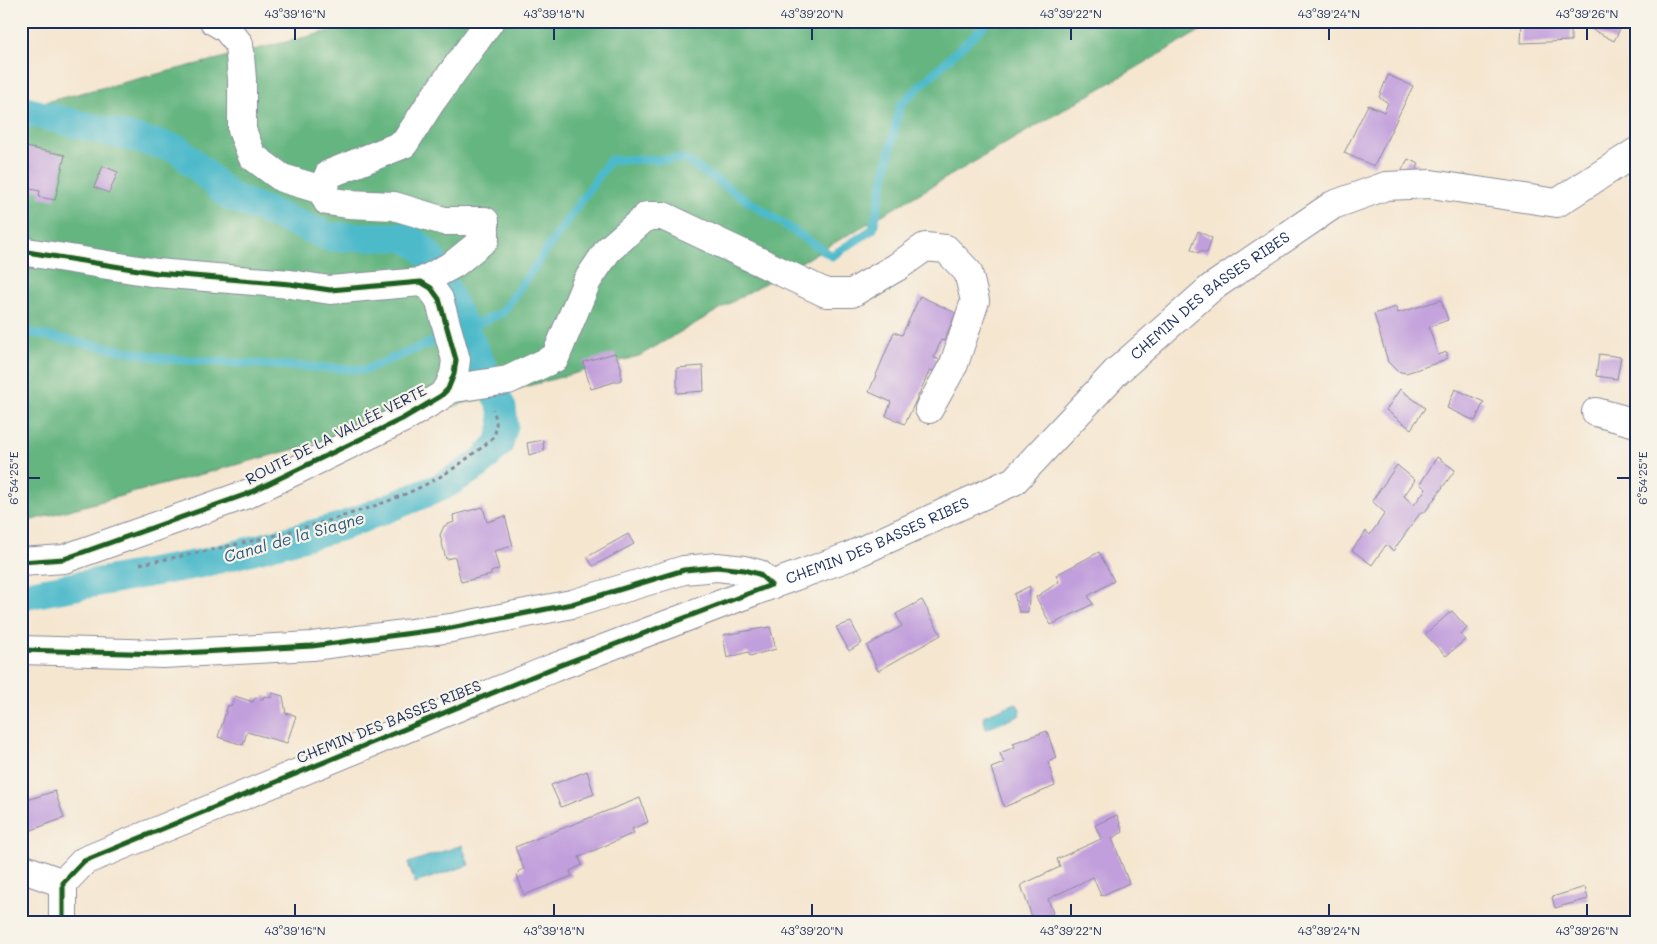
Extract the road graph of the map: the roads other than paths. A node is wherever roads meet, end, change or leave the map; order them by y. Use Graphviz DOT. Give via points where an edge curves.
graph roads {
  1 [pos="214,21"];
  2 [pos="490,21"];
  3 [pos="1636,152"];
  4 [pos="322,190"];
  5 [pos="21,251"];
  6 [pos="430,290"];
  7 [pos="448,389"];
  8 [pos="929,409"];
  9 [pos="1596,412"];
  10 [pos="1636,423"];
  11 [pos="21,562"];
  12 [pos="770,584"];
  13 [pos="21,650"];
  14 [pos="21,868"];
  15 [pos="63,883"];
  16 [pos="69,920"];
  1 -- 4 [label="street" via="226,28 239,44 242,130 252,156 282,178"];
  2 -- 4 [label="street" via="404,144 329,174"];
  3 -- 12 [label="street, CHEMIN DES BASSES RIBES" via="1558,203 1432,184 1386,186 1333,205 1210,288 1116,372 1014,481 848,557"];
  4 -- 6 [label="street" via="327,201 394,206 444,221 485,221 485,239 454,264"];
  5 -- 6 [label="street" via="158,273 330,290"];
  6 -- 7 [label="street, ROUTE DE LA VALLÉE VERTE" via="456,360"];
  7 -- 8 [label="street" via="508,380 555,358 587,281 608,250 647,216 663,216 826,294 852,294 897,268 925,246 946,249 968,272 975,301 954,364"];
  7 -- 11 [label="street, ROUTE DE LA VALLÉE VERTE" via="402,419 247,494 64,558"];
  9 -- 10 [label="street"];
  12 -- 13 [label="street" via="759,574 717,567 684,570 572,604 450,628 312,646 163,654"];
  12 -- 15 [label="street, CHEMIN DES BASSES RIBES" via="553,668 84,862"];
  14 -- 15 [label="street"];
  15 -- 16 [label="street"];
}
